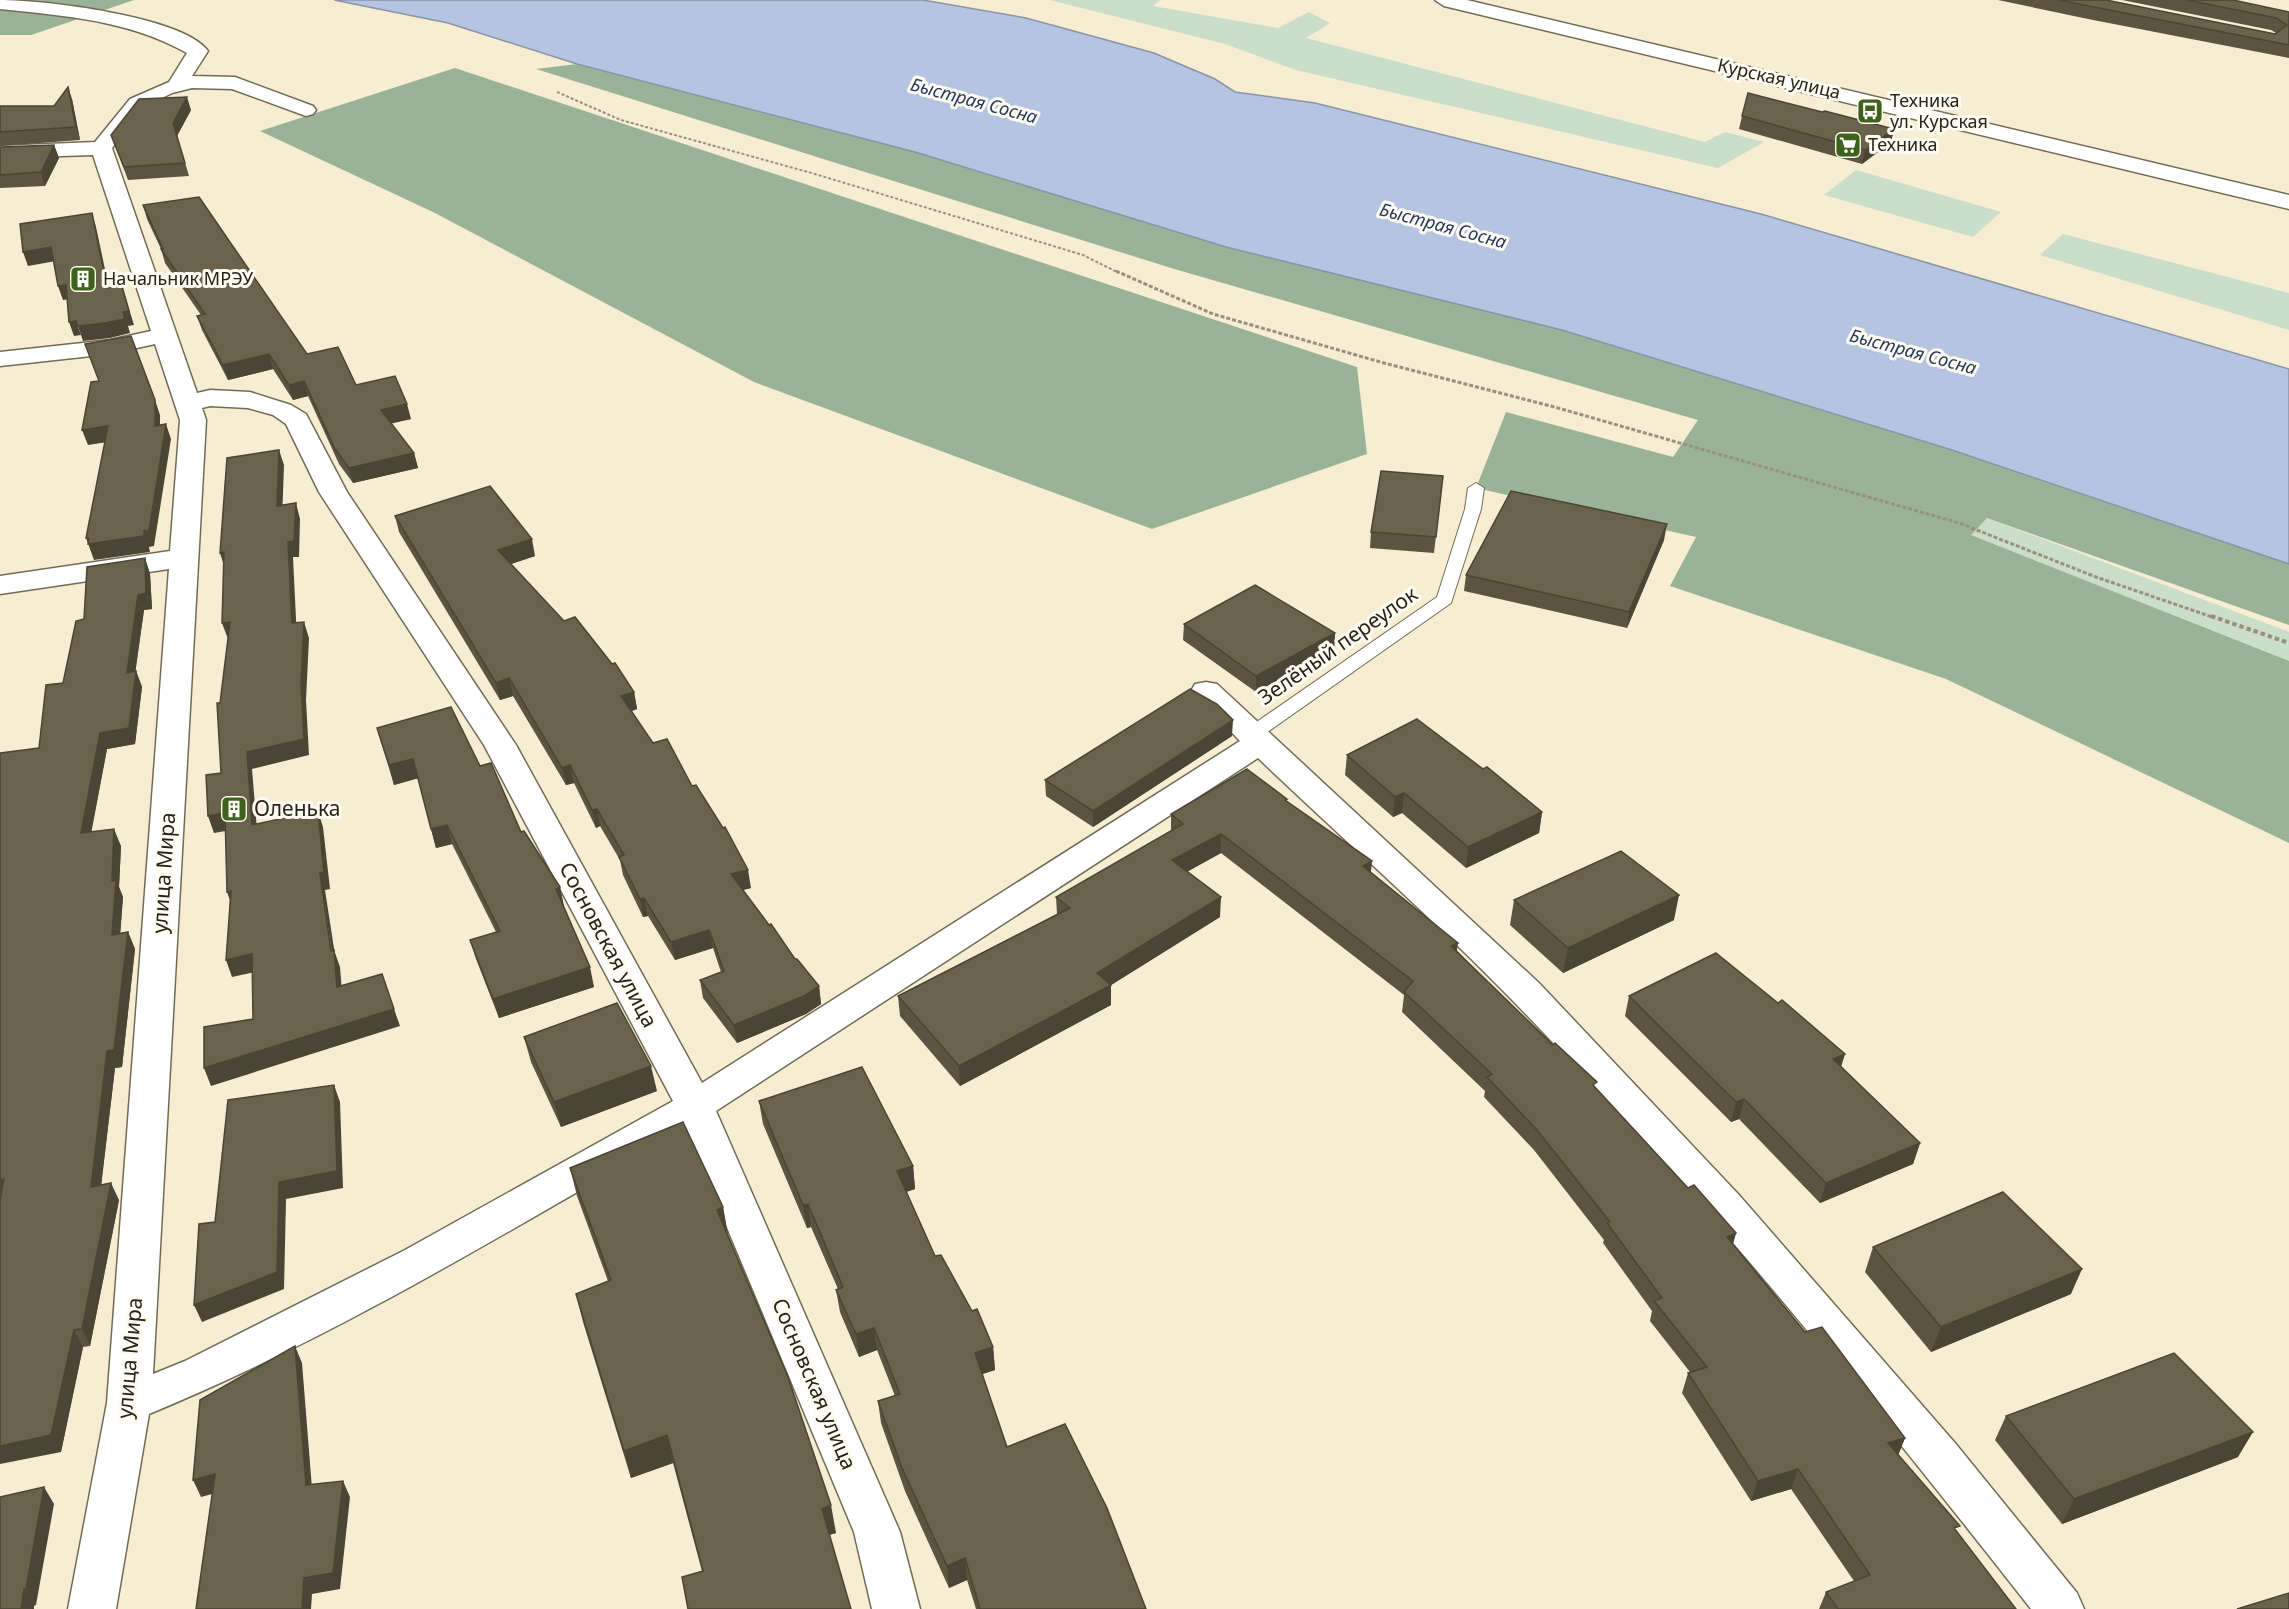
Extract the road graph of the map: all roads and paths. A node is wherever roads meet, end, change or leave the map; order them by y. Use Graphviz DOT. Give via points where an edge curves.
graph roads {
  1 [pos="1444,0"];
  2 [pos="0,3"];
  3 [pos="176,86"];
  4 [pos="557,92"];
  5 [pos="306,110"];
  6 [pos="101,148"];
  7 [pos="0,152"];
  8 [pos="2289,202"];
  9 [pos="164,335"];
  10 [pos="0,359"];
  11 [pos="187,403"];
  12 [pos="1476,488"];
  13 [pos="184,558"];
  14 [pos="0,585"];
  15 [pos="2289,643"];
  16 [pos="1206,691"];
  17 [pos="1256,738"];
  18 [pos="695,1106"];
  19 [pos="129,1403"];
  20 [pos="92,1609"];
  21 [pos="896,1609"];
  22 [pos="2060,1609"];
  1 -- 8 [label="street, Курская улица"];
  2 -- 3 [label="street" via="134,22 174,35 198,51"];
  3 -- 5 [label="street" via="192,82 235,83"];
  3 -- 6 [label="street" via="137,103"];
  4 -- 15 [label="path" via="621,120 1083,255 1213,314 1959,523 2096,577"];
  6 -- 7 [label="street"];
  6 -- 9 [label="street, улица Мира"];
  9 -- 10 [label="street" via="110,347"];
  9 -- 11 [label="street, улица Мира"];
  11 -- 13 [label="street, улица Мира" via="193,420"];
  11 -- 18 [label="street, Сосновская улица" via="210,398 250,400 282,410 297,420 333,492 500,745"];
  12 -- 17 [label="lane, Зелёный переулок" via="1444,599"];
  13 -- 14 [label="street"];
  13 -- 19 [label="street, улица Мира"];
  16 -- 17 [label="street"];
  17 -- 18 [label="street"];
  17 -- 22 [label="street" via="1526,992 1725,1206 1939,1457"];
  18 -- 19 [label="street" via="420,1262 200,1374"];
  18 -- 21 [label="street, Сосновская улица" via="877,1532"];
  19 -- 20 [label="street, улица Мира"];
}
